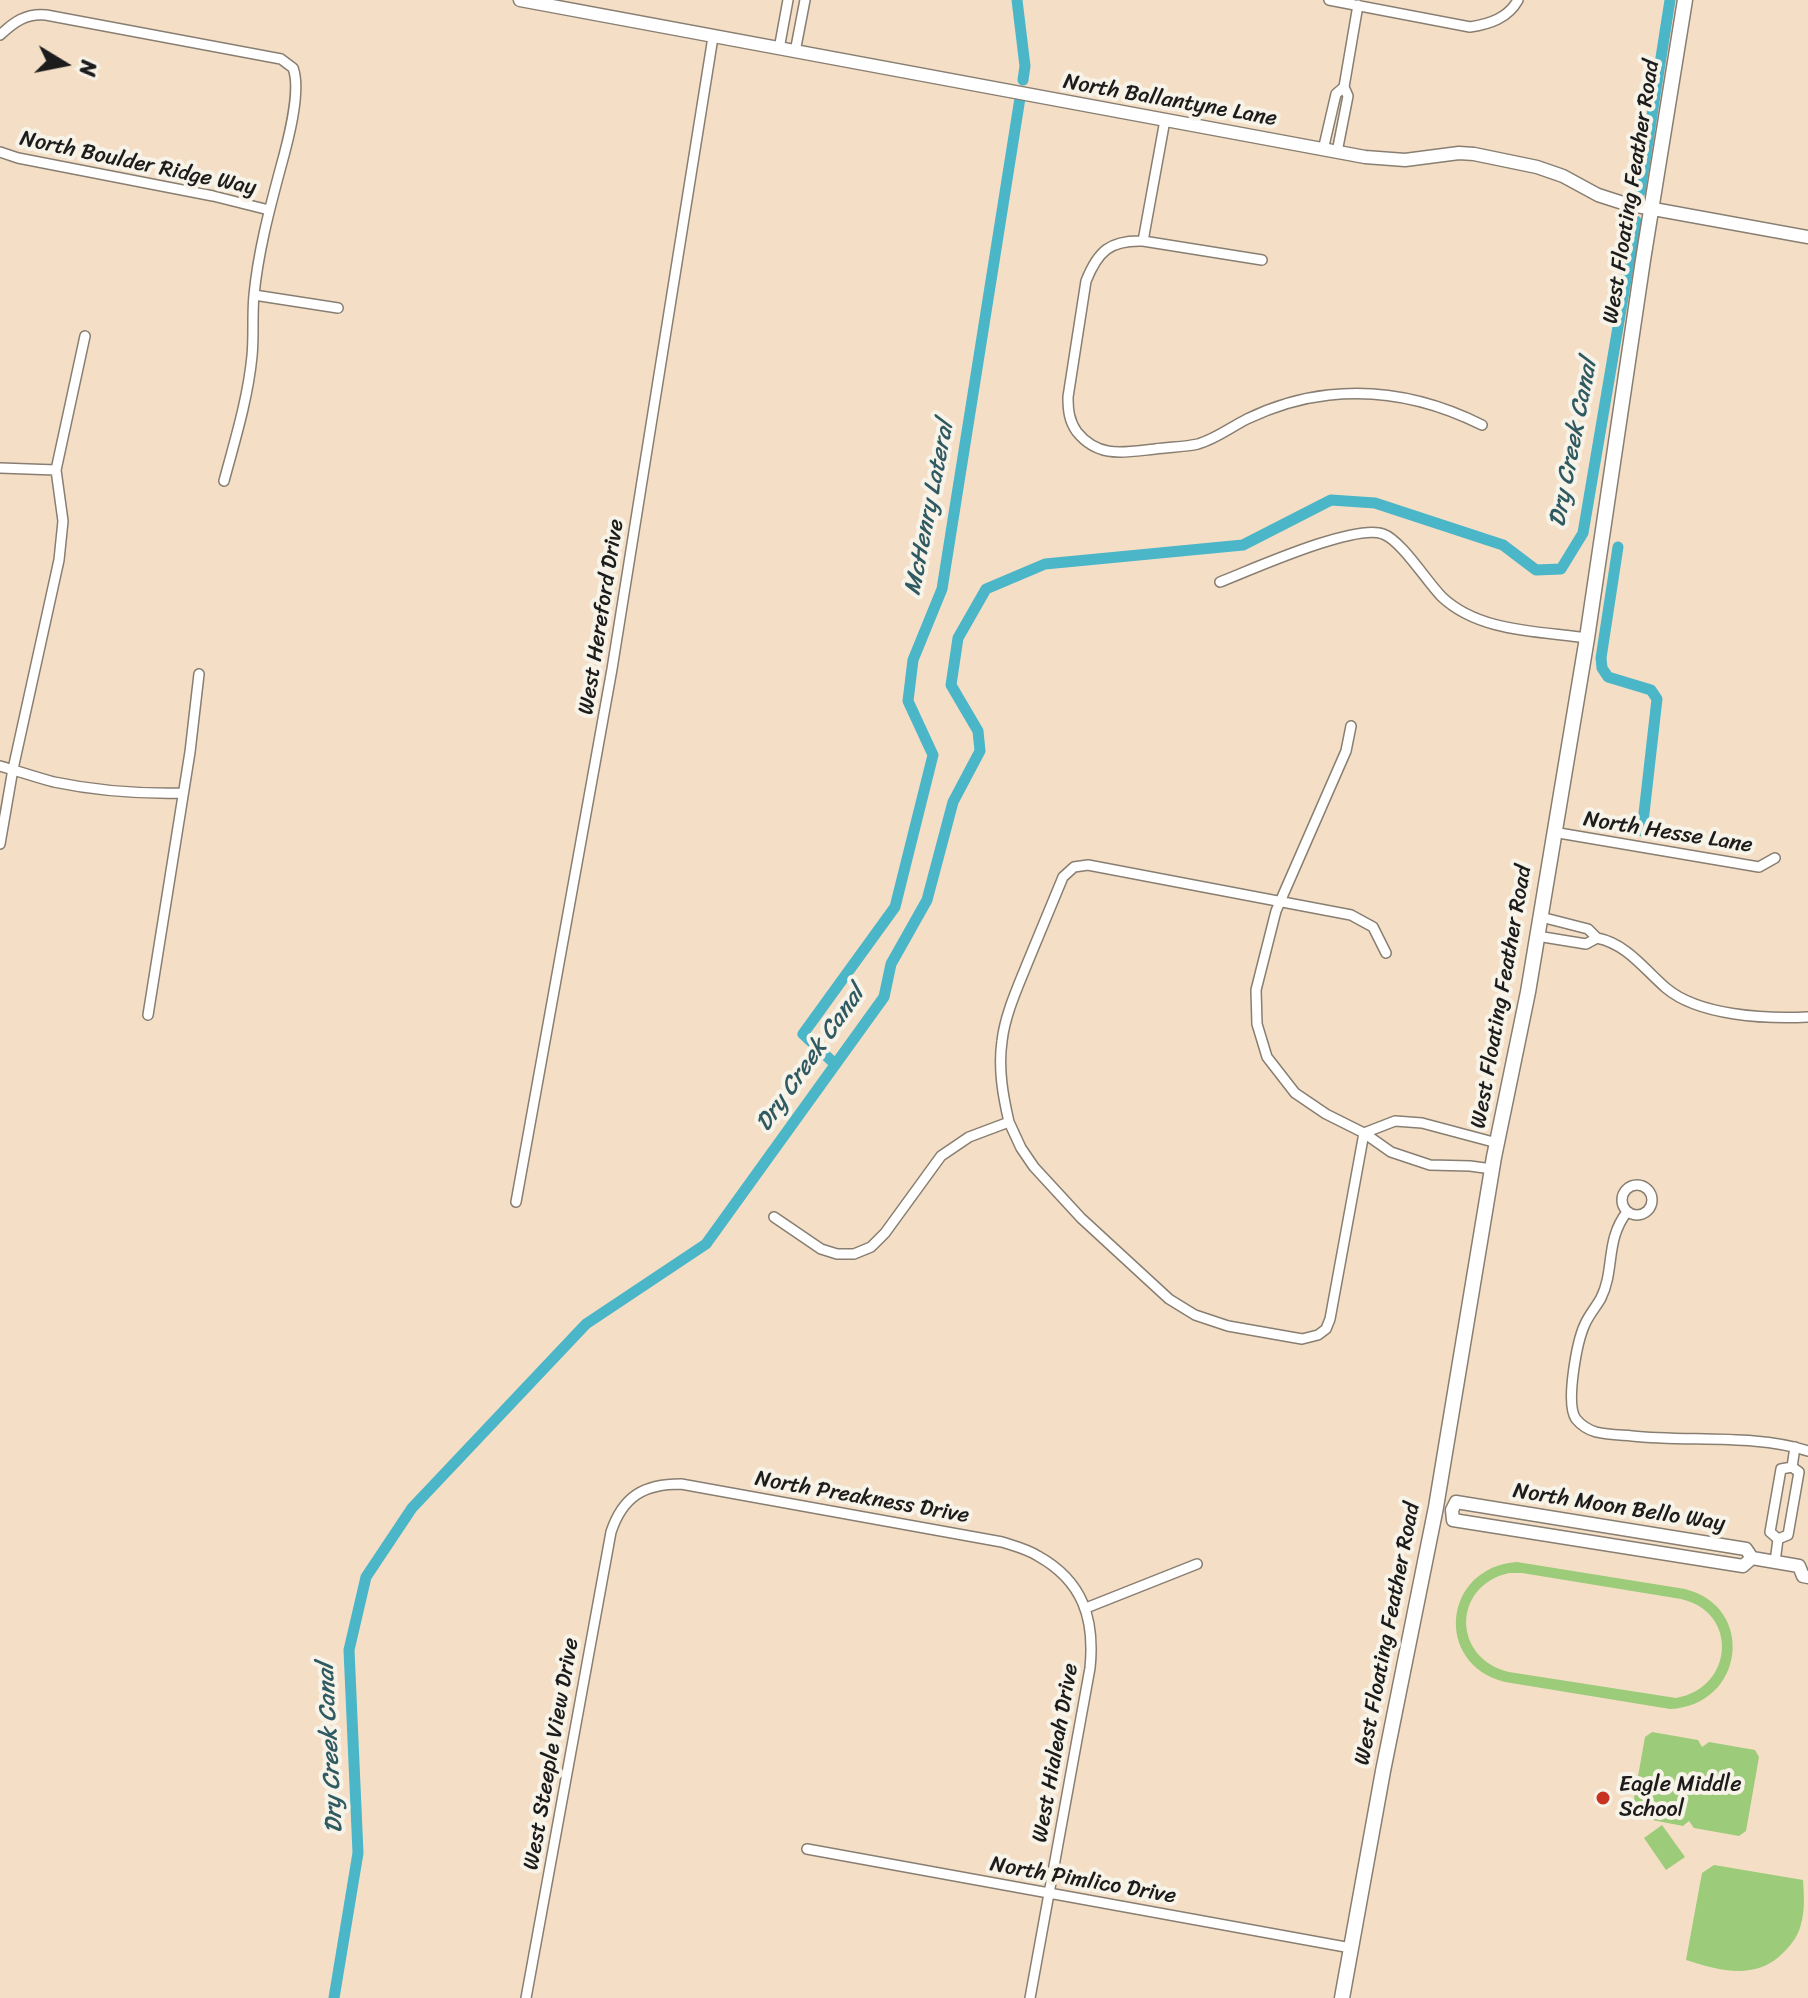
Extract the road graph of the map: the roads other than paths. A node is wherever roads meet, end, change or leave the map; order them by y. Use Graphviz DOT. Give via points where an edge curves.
graph roads {
  1 [pos="520,0"];
  2 [pos="788,0"];
  3 [pos="805,0"];
  4 [pos="1329,0"];
  5 [pos="1518,0"];
  6 [pos="1685,0"];
  7 [pos="1358,5"];
  8 [pos="0,35"];
  9 [pos="713,37"];
  10 [pos="779,49"];
  11 [pos="795,52"];
  12 [pos="1344,87"];
  13 [pos="1165,120"];
  14 [pos="1323,150"];
  15 [pos="1337,152"];
  16 [pos="0,153"];
  17 [pos="269,210"];
  18 [pos="1652,210"];
  19 [pos="1808,237"];
  20 [pos="1143,241"];
  21 [pos="1262,260"];
  22 [pos="254,295"];
  23 [pos="338,308"];
  24 [pos="85,336"];
  25 [pos="1482,425"];
  26 [pos="0,468"];
  27 [pos="56,470"];
  28 [pos="224,481"];
  29 [pos="1220,582"];
  30 [pos="1587,638"];
  31 [pos="199,674"];
  32 [pos="1351,726"];
  33 [pos="0,766"];
  34 [pos="13,769"];
  35 [pos="183,793"];
  36 [pos="1553,832"];
  37 [pos="0,844"];
  38 [pos="1775,858"];
  39 [pos="1280,901"];
  40 [pos="1541,917"];
  41 [pos="1537,936"];
  42 [pos="1597,938"];
  43 [pos="1386,953"];
  44 [pos="148,1015"];
  45 [pos="1808,1017"];
  46 [pos="1009,1122"];
  47 [pos="1364,1133"];
  48 [pos="1497,1143"];
  49 [pos="1492,1169"];
  50 [pos="516,1202"];
  51 [pos="1627,1212"];
  52 [pos="774,1217"];
  53 [pos="1795,1447"];
  54 [pos="1808,1451"];
  55 [pos="1792,1467"];
  56 [pos="1436,1507"];
  57 [pos="616,1516"];
  58 [pos="1778,1539"];
  59 [pos="1775,1562"];
  60 [pos="1804,1562"];
  61 [pos="1197,1564"];
  62 [pos="1808,1577"];
  63 [pos="1086,1608"];
  64 [pos="807,1849"];
  65 [pos="1049,1893"];
  66 [pos="1351,1948"];
  67 [pos="526,1998"];
  68 [pos="1030,1998"];
  69 [pos="1342,1998"];
  1 -- 9 [label="street, North Ballantyne Lane"];
  2 -- 10 [label="street"];
  3 -- 11 [label="street"];
  4 -- 7 [label="street"];
  5 -- 7 [label="street" via="1501,18 1470,27"];
  6 -- 18 [label="main road, West Floating Feather Road"];
  7 -- 12 [label="street"];
  8 -- 17 [label="street" via="29,16 46,15 281,59 293,68 297,86"];
  9 -- 10 [label="street, North Ballantyne Lane"];
  9 -- 50 [label="street, West Hereford Drive" via="612,669"];
  10 -- 11 [label="street, North Ballantyne Lane"];
  11 -- 13 [label="street, North Ballantyne Lane"];
  12 -- 14 [label="street" via="1336,94"];
  12 -- 15 [label="street" via="1348,96"];
  13 -- 14 [label="street, North Ballantyne Lane"];
  13 -- 20 [label="street"];
  14 -- 15 [label="street, North Ballantyne Lane"];
  15 -- 18 [label="street, North Ballantyne Lane" via="1377,159 1459,153 1500,158"];
  16 -- 17 [label="street, North Boulder Ridge Way"];
  17 -- 22 [label="street"];
  18 -- 19 [label="street, North Ballantyne Lane"];
  18 -- 30 [label="main road, West Floating Feather Road"];
  20 -- 21 [label="street"];
  20 -- 25 [label="street" via="1103,251 1086,281 1068,397 1072,425 1085,442 1120,452 1197,444 1286,404 1360,393 1430,403"];
  22 -- 23 [label="street"];
  22 -- 28 [label="street" via="252,357"];
  24 -- 27 [label="street"];
  26 -- 27 [label="street"];
  27 -- 34 [label="street" via="63,521 59,560"];
  29 -- 30 [label="street" via="1370,532 1383,534 1399,547 1442,597 1469,616"];
  30 -- 36 [label="main road, West Floating Feather Road"];
  31 -- 35 [label="street"];
  32 -- 39 [label="street" via="1346,751"];
  33 -- 34 [label="street"];
  34 -- 35 [label="street" via="85,788"];
  34 -- 37 [label="street"];
  35 -- 44 [label="street"];
  36 -- 38 [label="street, North Hesse Lane" via="1759,867"];
  36 -- 40 [label="main road, West Floating Feather Road"];
  39 -- 43 [label="street" via="1351,915 1373,927"];
  39 -- 46 [label="street" via="1088,865 1074,867 1063,877 1009,1012 1001,1066"];
  39 -- 47 [label="street" via="1256,990 1257,1024 1267,1057 1295,1093"];
  40 -- 41 [label="main road, West Floating Feather Road"];
  40 -- 42 [label="street" via="1588,929"];
  41 -- 42 [label="street" via="1586,944"];
  41 -- 48 [label="main road, West Floating Feather Road"];
  42 -- 45 [label="street" via="1611,941 1667,989 1701,1006 1736,1014"];
  46 -- 47 [label="street" via="1034,1167 1169,1299 1228,1326 1302,1339 1318,1335 1330,1319"];
  46 -- 52 [label="street" via="969,1137 941,1156 885,1233 854,1254 821,1249"];
  47 -- 48 [label="street" via="1395,1121 1422,1123"];
  47 -- 49 [label="street" via="1391,1152 1430,1165"];
  48 -- 49 [label="main road, West Floating Feather Road"];
  49 -- 56 [label="main road, West Floating Feather Road"];
  51 -- 53 [label="street" via="1615,1231 1605,1288 1582,1333 1570,1396 1576,1419 1597,1432"];
  53 -- 54 [label="street"];
  53 -- 55 [label="street"];
  55 -- 58 [label="street" via="1799,1472 1788,1535"];
  55 -- 58 [label="street" via="1781,1469 1770,1532"];
  56 -- 59 [label="street, North Moon Bello Way" via="1452,1510 1453,1520 1743,1566 1752,1558"];
  56 -- 66 [label="main road, West Floating Feather Road"];
  57 -- 63 [label="street, North Preakness Drive" via="643,1490 681,1484 1002,1542 1036,1554 1059,1570"];
  57 -- 67 [label="street, West Steeple View Drive"];
  58 -- 59 [label="street"];
  59 -- 60 [label="street"];
  60 -- 62 [label="street" via="1803,1576"];
  61 -- 63 [label="street"];
  63 -- 65 [label="street, West Hialeah Drive" via="1090,1668"];
  64 -- 65 [label="street, North Pimlico Drive"];
  65 -- 66 [label="street, North Pimlico Drive"];
  65 -- 68 [label="street, West Hialeah Drive"];
  66 -- 69 [label="main road, West Floating Feather Road"];
}
